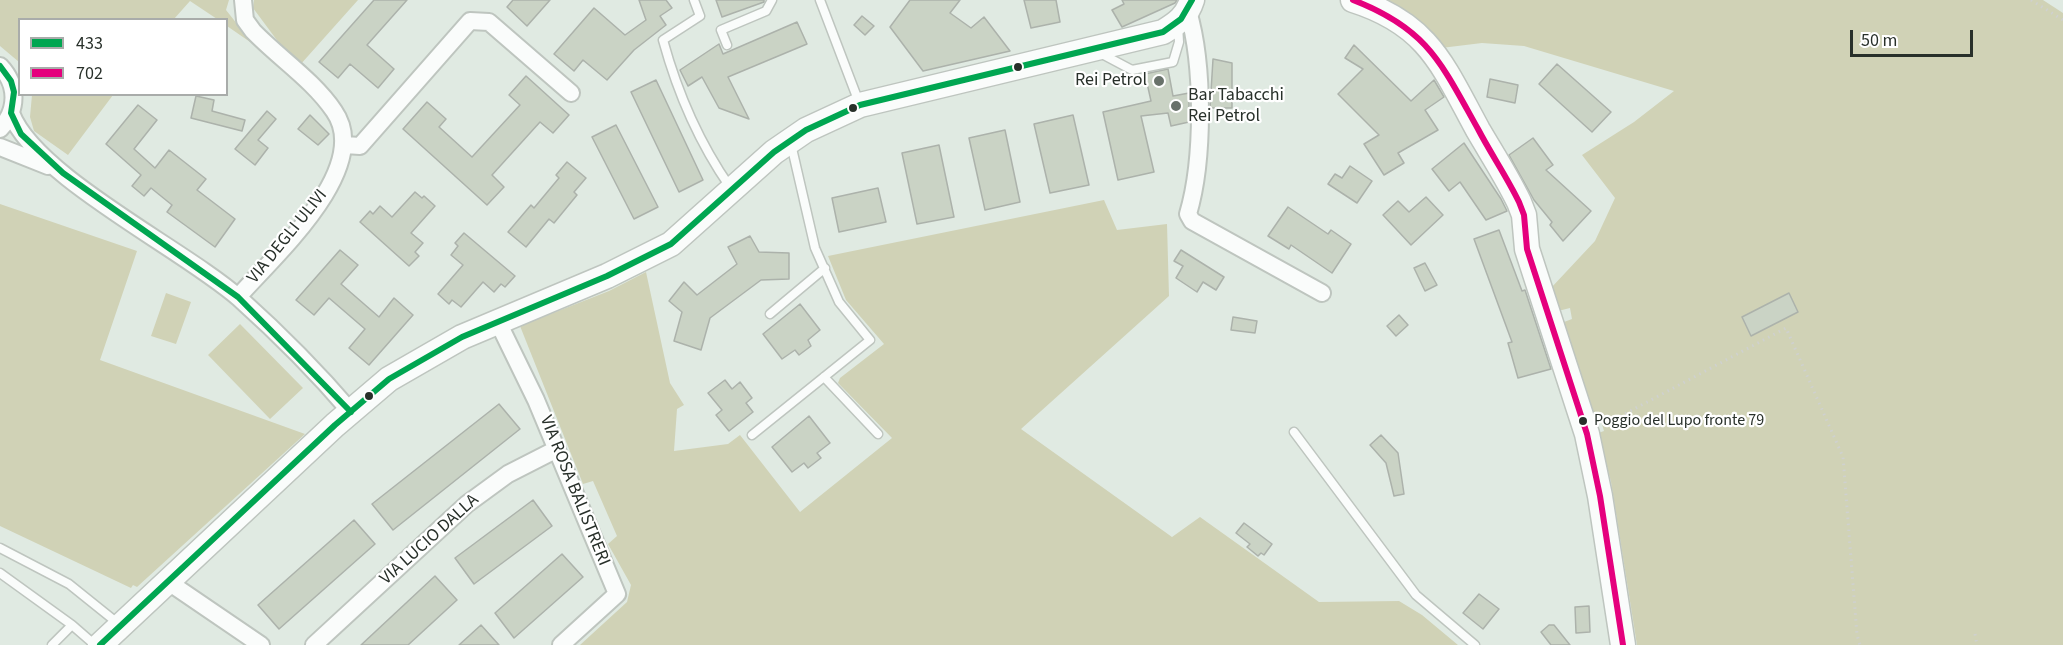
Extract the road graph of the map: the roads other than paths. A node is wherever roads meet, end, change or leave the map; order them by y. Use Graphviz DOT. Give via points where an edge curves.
graph roads {
  1 [pos="243,0"];
  2 [pos="693,0"];
  3 [pos="772,0"];
  4 [pos="820,0"];
  5 [pos="1353,0"];
  6 [pos="1186,11"];
  7 [pos="727,45"];
  8 [pos="1091,49"];
  9 [pos="0,66"];
  10 [pos="571,93"];
  11 [pos="860,105"];
  12 [pos="11,113"];
  13 [pos="0,129"];
  14 [pos="790,141"];
  15 [pos="345,145"];
  16 [pos="0,147"];
  17 [pos="63,173"];
  18 [pos="732,190"];
  19 [pos="825,268"];
  20 [pos="1322,293"];
  21 [pos="238,297"];
  22 [pos="770,314"];
  23 [pos="497,320"];
  24 [pos="824,377"];
  25 [pos="351,412"];
  26 [pos="1294,432"];
  27 [pos="878,434"];
  28 [pos="752,435"];
  29 [pos="557,449"];
  30 [pos="0,548"];
  31 [pos="0,573"];
  32 [pos="167,581"];
  33 [pos="72,625"];
  34 [pos="120,626"];
  35 [pos="52,645"];
  36 [pos="95,645"];
  37 [pos="100,645"];
  38 [pos="261,645"];
  39 [pos="314,645"];
  40 [pos="561,645"];
  41 [pos="1475,645"];
  42 [pos="1623,645"];
  1 -- 15 [label="street" via="245,20 254,31 334,111"];
  2 -- 18 [label="lane" via="700,16 663,40 671,70 713,163"];
  3 -- 7 [label="lane" via="766,11 721,30"];
  4 -- 11 [label="lane"];
  5 -- 42 [label="main road" via="1394,16 1425,41 1514,191 1524,215 1527,249 1587,434"];
  6 -- 8 [label="main road" via="1163,32"];
  6 -- 8 [label="lane" via="1173,62 1132,70"];
  6 -- 20 [label="street" via="1197,41 1198,139 1188,214 1192,221"];
  8 -- 11 [label="main road"];
  9 -- 12 [label="street" via="14,92"];
  10 -- 15 [label="street" via="489,22 470,21 360,146"];
  11 -- 14 [label="main road"];
  12 -- 13 [label="street"];
  12 -- 17 [label="street" via="21,135"];
  14 -- 18 [label="main road"];
  14 -- 19 [label="lane" via="815,248"];
  15 -- 21 [label="street, VIA DEGLI ULIVI" via="339,167 318,203"];
  16 -- 17 [label="street"];
  17 -- 21 [label="street"];
  18 -- 23 [label="main road" via="671,244 607,276"];
  19 -- 22 [label="lane"];
  19 -- 24 [label="lane" via="839,302 870,340"];
  21 -- 25 [label="street"];
  23 -- 25 [label="main road" via="389,379"];
  23 -- 29 [label="street, VIA ROSA BALISTRERI"];
  24 -- 27 [label="lane"];
  24 -- 28 [label="lane"];
  25 -- 32 [label="main road"];
  26 -- 41 [label="lane" via="1416,595"];
  29 -- 39 [label="street, VIA LUCIO DALLA" via="508,474 467,504"];
  29 -- 40 [label="street, VIA ROSA BALISTRERI" via="617,594"];
  30 -- 34 [label="lane" via="69,584"];
  31 -- 33 [label="lane"];
  32 -- 34 [label="main road"];
  32 -- 38 [label="street"];
  33 -- 35 [label="lane"];
  33 -- 36 [label="lane"];
  34 -- 37 [label="main road"];
}
